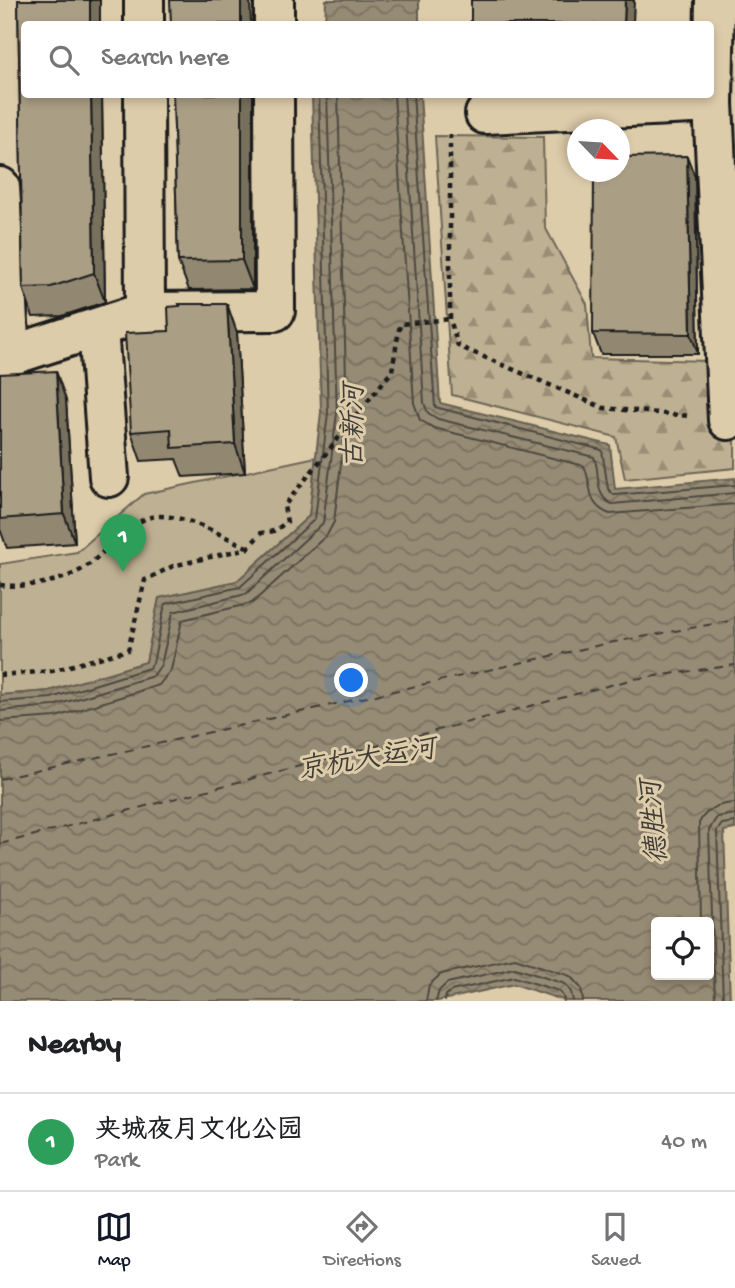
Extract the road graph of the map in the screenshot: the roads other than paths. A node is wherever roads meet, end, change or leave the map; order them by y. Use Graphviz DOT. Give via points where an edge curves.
graph roads {
  1 [pos="144,0"];
  2 [pos="274,0"];
  3 [pos="715,0"];
  4 [pos="144,21"];
  5 [pos="274,21"];
  6 [pos="714,52"];
  7 [pos="144,98"];
  8 [pos="274,98"];
  9 [pos="713,98"];
  10 [pos="713,103"];
  11 [pos="468,118"];
  12 [pos="0,187"];
  13 [pos="145,312"];
  14 [pos="98,328"];
  15 [pos="5,358"];
  16 [pos="728,420"];
  17 [pos="109,477"];
  1 -- 4 [label="lane"];
  2 -- 5 [label="lane"];
  3 -- 6 [label="lane"];
  7 -- 13 [label="lane"];
  8 -- 13 [label="lane" via="275,311"];
  9 -- 10 [label="lane"];
  10 -- 11 [label="lane"];
  10 -- 16 [label="lane"];
  12 -- 15 [label="lane"];
  13 -- 14 [label="lane"];
  14 -- 15 [label="lane"];
  14 -- 17 [label="lane"];
}
